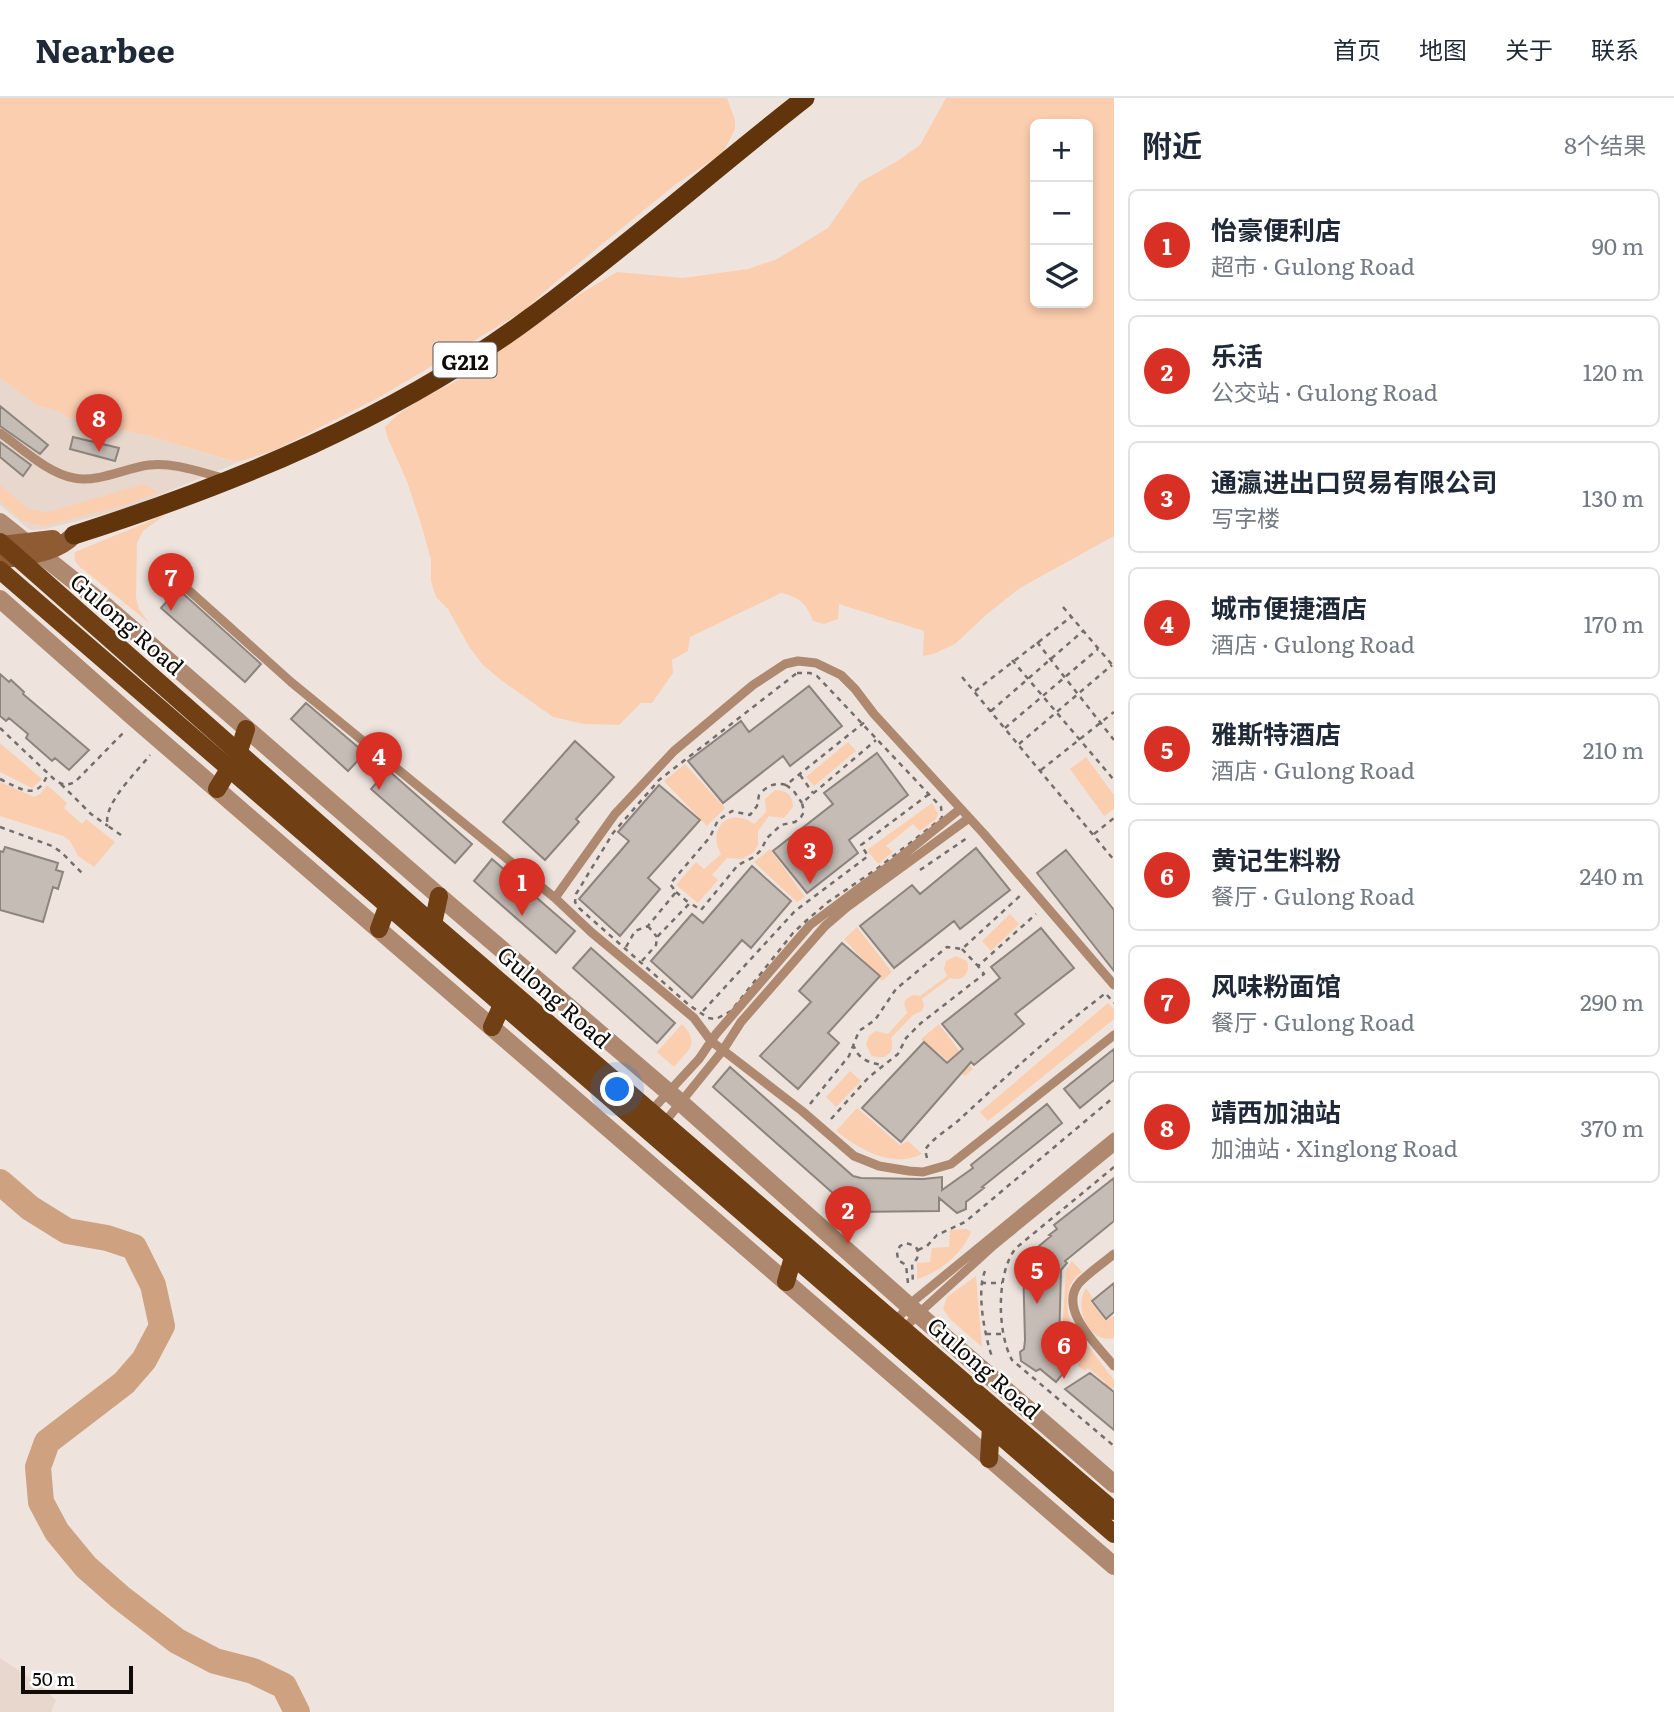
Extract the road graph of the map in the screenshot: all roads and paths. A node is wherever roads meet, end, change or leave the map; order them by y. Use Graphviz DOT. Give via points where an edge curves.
graph roads {
  1 [pos="805,98"];
  2 [pos="0,433"];
  3 [pos="229,480"];
  4 [pos="0,522"];
  5 [pos="74,535"];
  6 [pos="1,548"];
  7 [pos="28,551"];
  8 [pos="0,570"];
  9 [pos="184,586"];
  10 [pos="0,599"];
  11 [pos="1063,607"];
  12 [pos="1071,617"];
  13 [pos="1083,632"];
  14 [pos="1037,642"];
  15 [pos="1098,649"];
  16 [pos="1012,660"];
  17 [pos="1049,660"];
  18 [pos="1113,666"];
  19 [pos="962,677"];
  20 [pos="1064,678"];
  21 [pos="1028,679"];
  22 [pos="975,691"];
  23 [pos="1042,695"];
  24 [pos="1078,696"];
  25 [pos="990,710"];
  26 [pos="1114,712"];
  27 [pos="1057,713"];
  28 [pos="874,714"];
  29 [pos="1100,722"];
  30 [pos="862,725"];
  31 [pos="1005,728"];
  32 [pos="0,729"];
  33 [pos="246,729"];
  34 [pos="888,729"];
  35 [pos="125,730"];
  36 [pos="1080,739"];
  37 [pos="877,740"];
  38 [pos="1114,740"];
  39 [pos="1018,744"];
  40 [pos="239,751"];
  41 [pos="152,753"];
  42 [pos="229,769"];
  43 [pos="1041,770"];
  44 [pos="48,773"];
  45 [pos="800,775"];
  46 [pos="0,779"];
  47 [pos="1114,780"];
  48 [pos="61,784"];
  49 [pos="786,785"];
  50 [pos="217,789"];
  51 [pos="813,793"];
  52 [pos="929,794"];
  53 [pos="802,803"];
  54 [pos="960,809"];
  55 [pos="969,818"];
  56 [pos="1114,818"];
  57 [pos="108,826"];
  58 [pos="0,827"];
  59 [pos="1094,834"];
  60 [pos="121,835"];
  61 [pos="975,839"];
  62 [pos="1114,860"];
  63 [pos="917,872"];
  64 [pos="83,874"];
  65 [pos="1030,887"];
  66 [pos="676,892"];
  67 [pos="439,896"];
  68 [pos="555,898"];
  69 [pos="690,903"];
  70 [pos="1047,906"];
  71 [pos="387,907"];
  72 [pos="433,924"];
  73 [pos="648,926"];
  74 [pos="379,929"];
  75 [pos="657,937"];
  76 [pos="962,949"];
  77 [pos="622,951"];
  78 [pos="639,965"];
  79 [pos="978,966"];
  80 [pos="755,971"];
  81 [pos="760,975"];
  82 [pos="1114,986"];
  83 [pos="1106,993"];
  84 [pos="1114,1003"];
  85 [pos="502,1005"];
  86 [pos="699,1014"];
  87 [pos="492,1027"];
  88 [pos="1114,1035"];
  89 [pos="711,1041"];
  90 [pos="853,1044"];
  91 [pos="723,1050"];
  92 [pos="881,1065"];
  93 [pos="1114,1097"];
  94 [pos="674,1098"];
  95 [pos="802,1111"];
  96 [pos="658,1117"];
  97 [pos="821,1129"];
  98 [pos="1114,1137"];
  99 [pos="1114,1147"];
  100 [pos="928,1165"];
  101 [pos="1114,1167"];
  102 [pos="918,1250"];
  103 [pos="1114,1254"];
  104 [pos="793,1257"];
  105 [pos="987,1267"];
  106 [pos="786,1282"];
  107 [pos="908,1283"];
  108 [pos="913,1283"];
  109 [pos="981,1283"];
  110 [pos="1002,1283"];
  111 [pos="914,1310"];
  112 [pos="900,1325"];
  113 [pos="986,1334"];
  114 [pos="1004,1334"];
  115 [pos="1111,1355"];
  116 [pos="994,1365"];
  117 [pos="1114,1366"];
  118 [pos="991,1426"];
  119 [pos="1114,1446"];
  120 [pos="989,1459"];
  121 [pos="1114,1484"];
  122 [pos="1114,1511"];
  123 [pos="1114,1534"];
  124 [pos="1114,1566"];
  1 -- 3 [label="highway, G212" via="531,317 377,413"];
  2 -- 3 [label="lane" via="57,472 74,478 152,464"];
  3 -- 5 [label="highway, G212"];
  4 -- 7 [label="street"];
  5 -- 7 [label="main road" via="66,543"];
  6 -- 7 [label="main road, Gulong Road"];
  7 -- 33 [label="street" via="102,603"];
  7 -- 40 [label="main road, Gulong Road" via="67,603"];
  8 -- 42 [label="main road, Gulong Road"];
  9 -- 68 [label="lane" via="291,682"];
  10 -- 50 [label="street"];
  11 -- 12 [label="path"];
  12 -- 13 [label="path"];
  12 -- 14 [label="path"];
  13 -- 15 [label="path"];
  13 -- 17 [label="path"];
  14 -- 16 [label="path"];
  14 -- 17 [label="path"];
  15 -- 18 [label="path"];
  15 -- 20 [label="path"];
  16 -- 21 [label="path"];
  16 -- 22 [label="path"];
  17 -- 20 [label="path"];
  17 -- 21 [label="path"];
  18 -- 24 [label="path"];
  19 -- 22 [label="path"];
  20 -- 23 [label="path"];
  20 -- 24 [label="path"];
  21 -- 23 [label="path"];
  21 -- 25 [label="path"];
  22 -- 25 [label="path"];
  23 -- 27 [label="path"];
  23 -- 31 [label="path"];
  24 -- 27 [label="path"];
  24 -- 29 [label="path"];
  25 -- 31 [label="path"];
  26 -- 29 [label="path"];
  27 -- 36 [label="path"];
  27 -- 39 [label="path"];
  28 -- 30 [label="path"];
  28 -- 34 [label="lane"];
  28 -- 68 [label="lane" via="829,667 799,661 785,664 715,716 651,774 615,814"];
  29 -- 36 [label="path"];
  29 -- 38 [label="path"];
  30 -- 37 [label="path"];
  30 -- 45 [label="path"];
  30 -- 77 [label="path" via="817,676 797,673 659,780 613,833 576,894 579,908"];
  31 -- 39 [label="path"];
  32 -- 44 [label="path"];
  33 -- 40 [label="main road"];
  33 -- 67 [label="street"];
  34 -- 37 [label="path"];
  34 -- 54 [label="lane"];
  35 -- 48 [label="path" via="75,782"];
  36 -- 43 [label="path"];
  36 -- 47 [label="path"];
  37 -- 51 [label="path"];
  37 -- 52 [label="path"];
  39 -- 43 [label="path"];
  40 -- 72 [label="main road, Gulong Road"];
  41 -- 57 [label="path" via="115,797 107,814"];
  42 -- 50 [label="main road"];
  42 -- 71 [label="main road, Gulong Road"];
  43 -- 59 [label="path"];
  44 -- 46 [label="path" via="33,792"];
  44 -- 48 [label="path"];
  45 -- 49 [label="path"];
  45 -- 51 [label="path"];
  48 -- 57 [label="path"];
  49 -- 53 [label="path"];
  49 -- 66 [label="path" via="765,788 750,815 732,811 718,820 710,837 670,884"];
  50 -- 74 [label="street"];
  51 -- 53 [label="path"];
  52 -- 81 [label="path" via="943,813 938,823 828,902 793,933"];
  52 -- 86 [label="path" via="861,845 868,856 795,911"];
  53 -- 69 [label="path" via="801,817 780,825 754,857 738,865 701,910"];
  54 -- 55 [label="lane"];
  54 -- 89 [label="lane" via="810,925"];
  55 -- 65 [label="lane"];
  55 -- 91 [label="lane" via="835,916 741,1022"];
  56 -- 59 [label="path"];
  57 -- 60 [label="path"];
  58 -- 64 [label="path" via="52,846"];
  59 -- 62 [label="path"];
  61 -- 63 [label="path" via="967,838"];
  65 -- 70 [label="lane"];
  65 -- 76 [label="path"];
  66 -- 69 [label="path"];
  66 -- 73 [label="path"];
  67 -- 72 [label="main road"];
  67 -- 94 [label="street"];
  68 -- 77 [label="lane"];
  69 -- 75 [label="path"];
  70 -- 79 [label="path"];
  70 -- 82 [label="lane"];
  71 -- 74 [label="main road"];
  71 -- 85 [label="main road, Gulong Road"];
  72 -- 96 [label="main road, Gulong Road"];
  73 -- 75 [label="path"];
  73 -- 77 [label="path" via="635,931"];
  74 -- 87 [label="street"];
  75 -- 78 [label="path"];
  76 -- 79 [label="path"];
  76 -- 90 [label="path" via="947,947 896,989"];
  77 -- 78 [label="lane"];
  77 -- 78 [label="path"];
  78 -- 86 [label="path"];
  78 -- 89 [label="lane"];
  79 -- 92 [label="path" via="984,974 921,1023 898,1054"];
  80 -- 81 [label="path"];
  81 -- 86 [label="path" via="723,1016"];
  82 -- 83 [label="path"];
  83 -- 84 [label="path"];
  83 -- 100 [label="path" via="929,1143 925,1150"];
  85 -- 87 [label="main road"];
  85 -- 104 [label="main road, Gulong Road"];
  87 -- 106 [label="street"];
  88 -- 97 [label="lane" via="963,1157 945,1166 916,1171 879,1166 854,1156"];
  89 -- 91 [label="lane"];
  89 -- 94 [label="lane"];
  90 -- 92 [label="path" via="863,1060"];
  90 -- 95 [label="path" via="849,1056"];
  91 -- 94 [label="lane"];
  91 -- 95 [label="lane"];
  92 -- 97 [label="path"];
  93 -- 102 [label="path" via="965,1222"];
  94 -- 96 [label="lane"];
  94 -- 96 [label="lane"];
  94 -- 111 [label="street"];
  95 -- 97 [label="lane"];
  96 -- 112 [label="main road, Gulong Road"];
  98 -- 111 [label="lane"];
  99 -- 111 [label="lane"];
  101 -- 110 [label="path" via="1016,1248"];
  102 -- 107 [label="path" via="906,1243 897,1252 898,1260 906,1265"];
  102 -- 108 [label="path" via="918,1259 912,1264"];
  103 -- 115 [label="lane" via="1079,1283 1073,1311"];
  104 -- 106 [label="main road"];
  104 -- 118 [label="main road, Gulong Road"];
  105 -- 109 [label="path"];
  106 -- 120 [label="street"];
  109 -- 110 [label="path"];
  109 -- 113 [label="path"];
  110 -- 114 [label="path"];
  111 -- 112 [label="lane"];
  111 -- 121 [label="street"];
  112 -- 122 [label="main road, Gulong Road"];
  113 -- 114 [label="path"];
  113 -- 116 [label="path"];
  114 -- 119 [label="path" via="1012,1360"];
  115 -- 117 [label="lane"];
  118 -- 120 [label="main road"];
  118 -- 123 [label="main road, Gulong Road"];
  120 -- 124 [label="street"];
}
